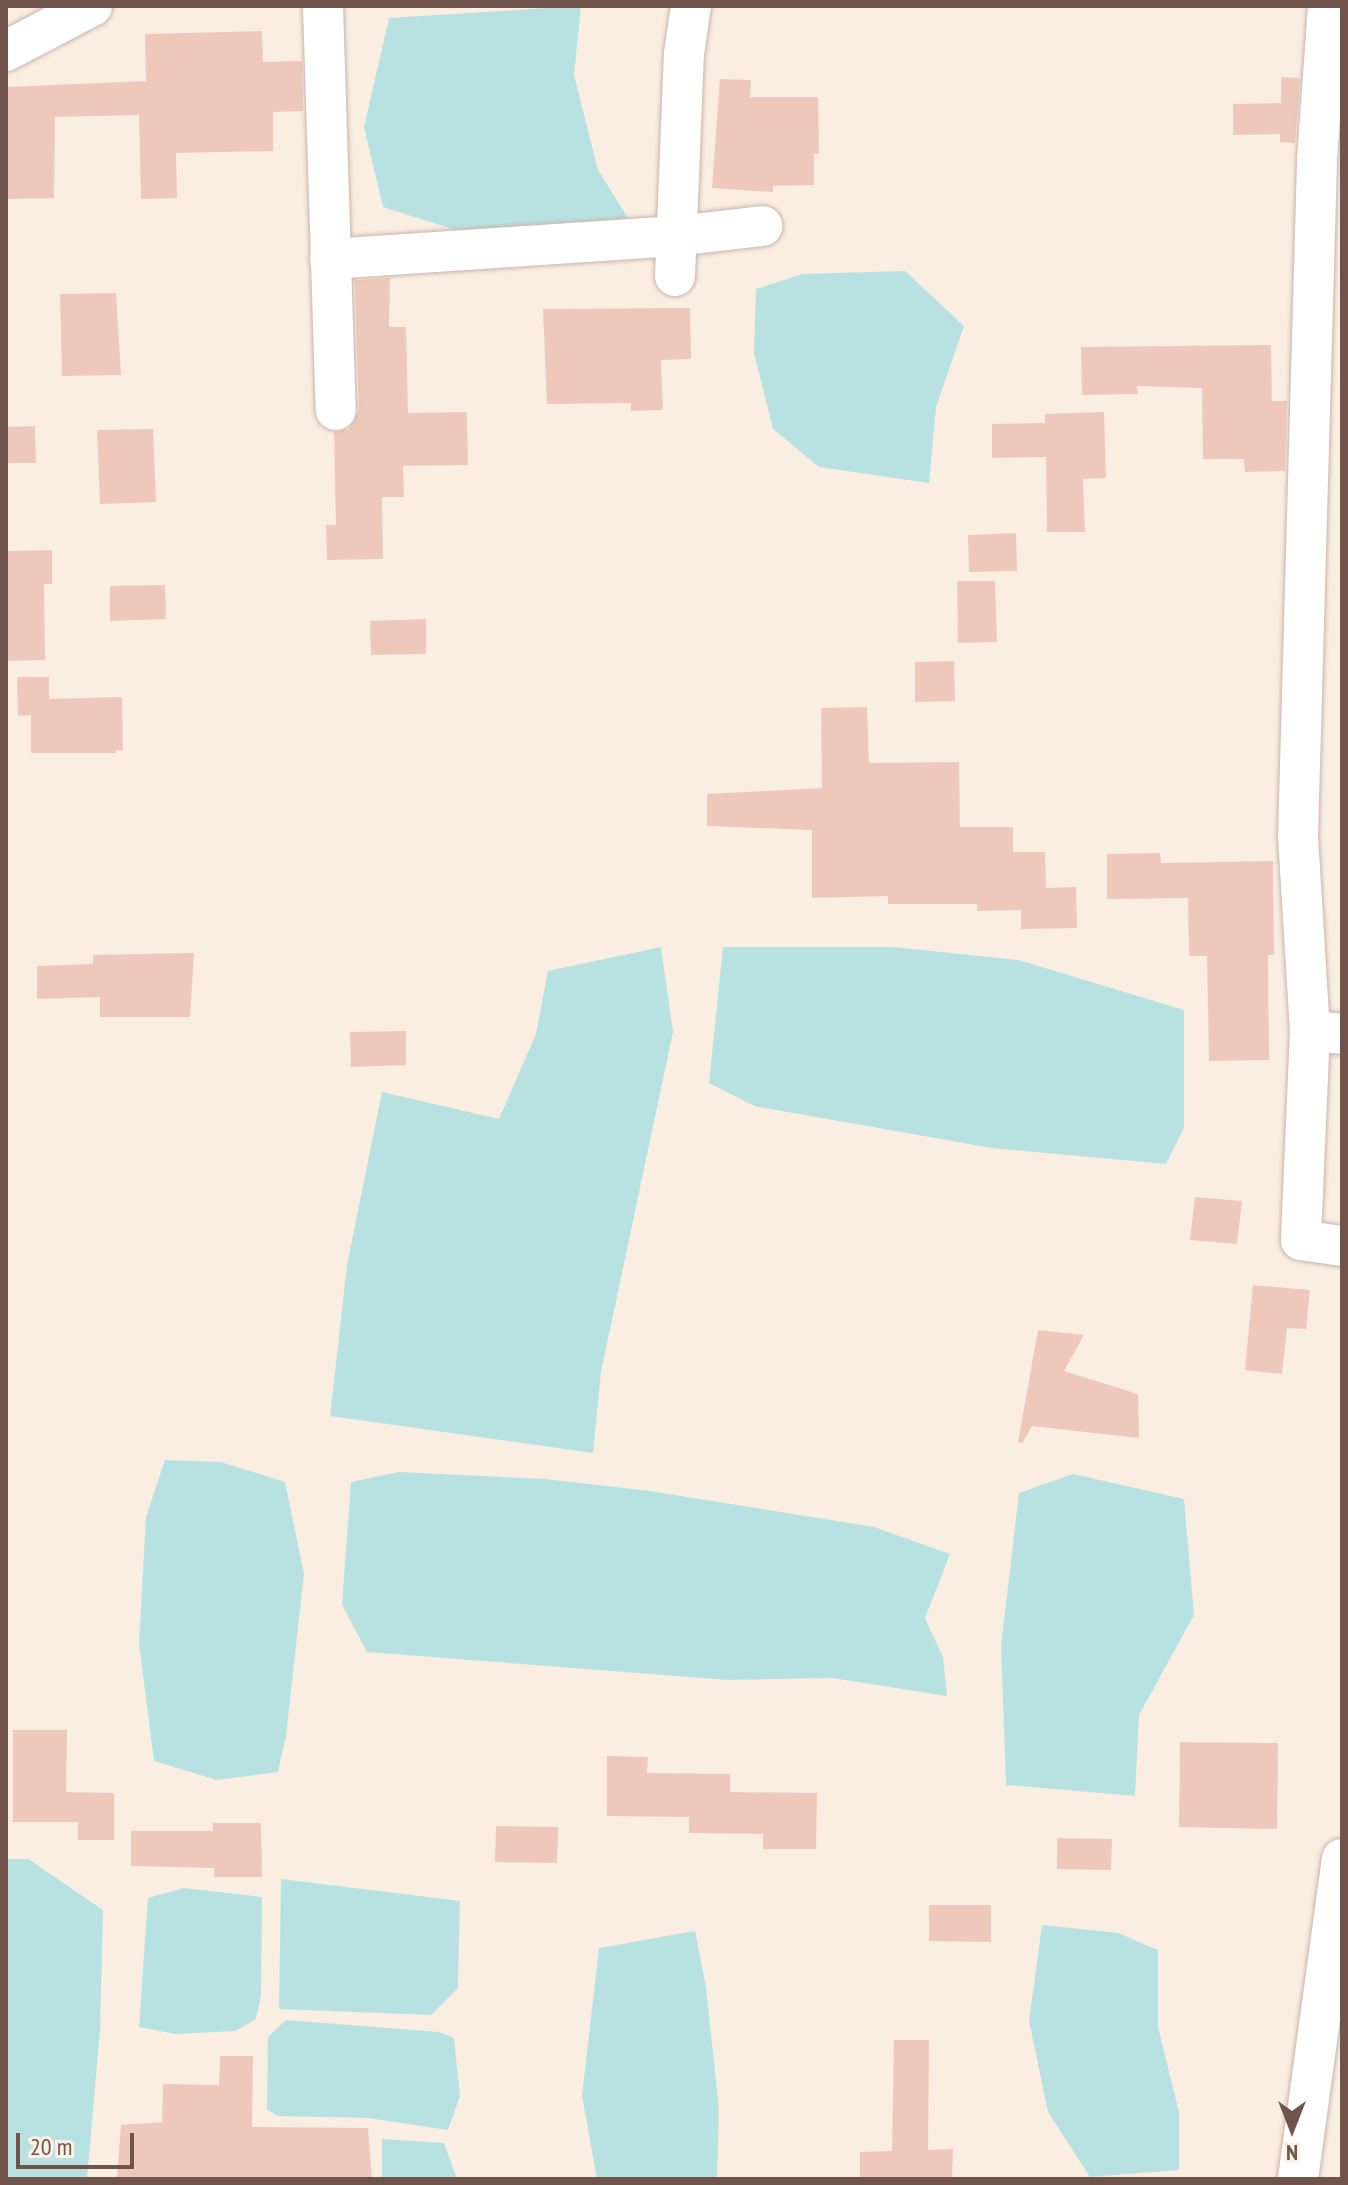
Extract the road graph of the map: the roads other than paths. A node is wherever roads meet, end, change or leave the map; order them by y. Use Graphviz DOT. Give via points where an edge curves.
graph roads {
  1 [pos="92,6"];
  2 [pos="323,6"];
  3 [pos="691,6"];
  4 [pos="1328,6"];
  5 [pos="6,51"];
  6 [pos="762,226"];
  7 [pos="676,236"];
  8 [pos="330,259"];
  9 [pos="675,276"];
  10 [pos="336,410"];
  11 [pos="1326,1033"];
  12 [pos="1342,1246"];
  13 [pos="1342,1859"];
  14 [pos="1298,2179"];
  1 -- 5 [label="street"];
  2 -- 8 [label="street"];
  3 -- 7 [label="street"];
  4 -- 11 [label="street" via="1317,161 1298,836"];
  6 -- 7 [label="street"];
  7 -- 8 [label="street"];
  7 -- 9 [label="street"];
  8 -- 10 [label="street"];
  11 -- 12 [label="street" via="1301,1240"];
  13 -- 14 [label="street"];
}
